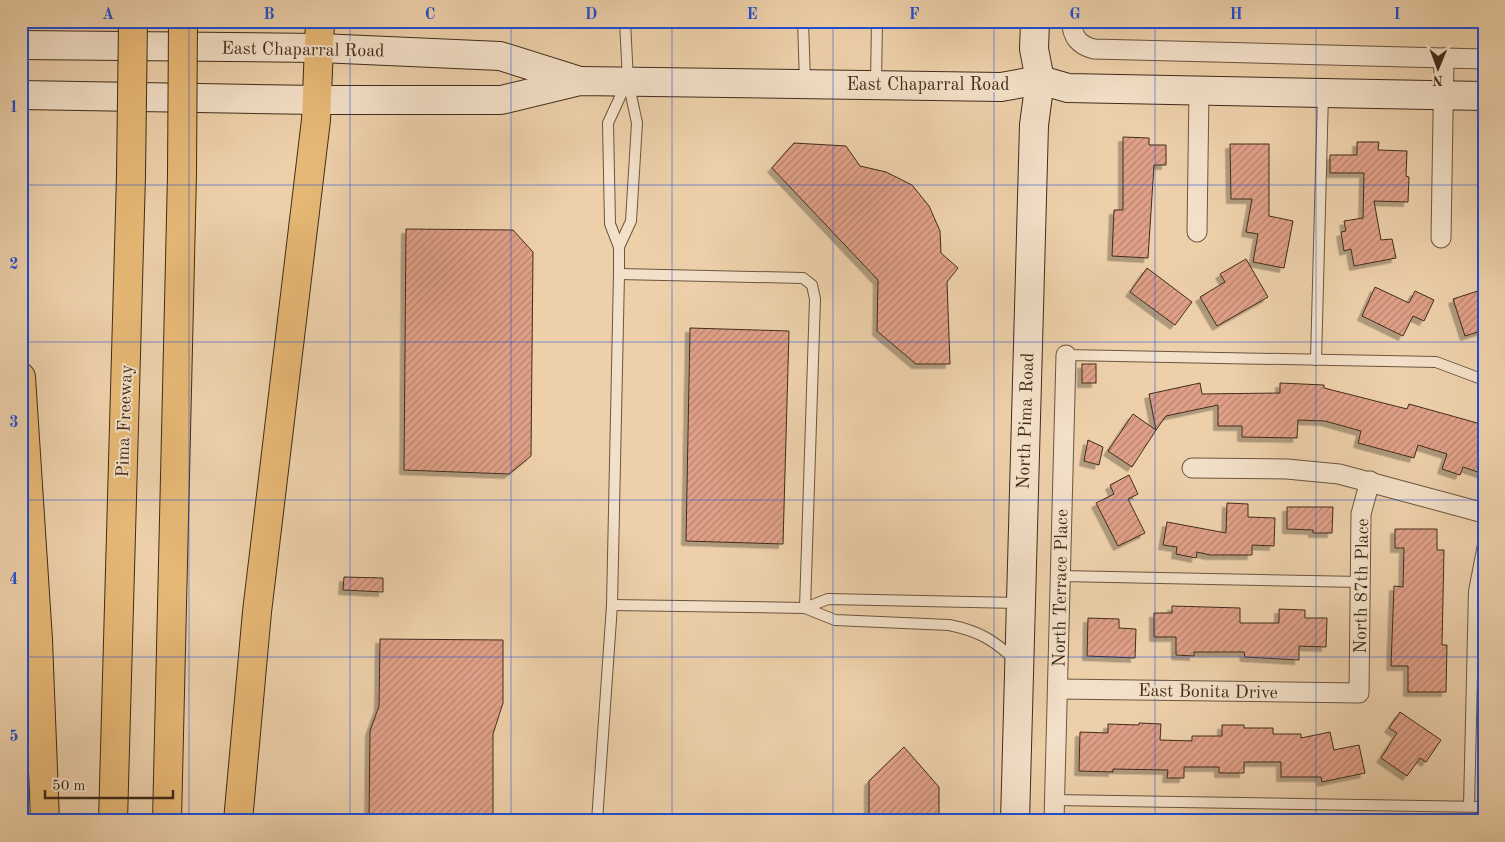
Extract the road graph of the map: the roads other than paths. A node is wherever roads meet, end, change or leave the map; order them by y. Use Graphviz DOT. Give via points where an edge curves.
graph roads {
  1 [pos="133,21"];
  2 [pos="183,21"];
  3 [pos="320,21"];
  4 [pos="625,21"];
  5 [pos="803,21"];
  6 [pos="877,21"];
  7 [pos="1035,21"];
  8 [pos="1071,21"];
  9 [pos="21,45"];
  10 [pos="320,48"];
  11 [pos="1444,58"];
  12 [pos="1484,59"];
  13 [pos="1040,80"];
  14 [pos="580,81"];
  15 [pos="628,81"];
  16 [pos="805,83"];
  17 [pos="876,84"];
  18 [pos="1199,91"];
  19 [pos="1323,93"];
  20 [pos="1443,95"];
  21 [pos="21,96"];
  22 [pos="1484,96"];
  23 [pos="317,100"];
  24 [pos="1197,232"];
  25 [pos="1441,238"];
  26 [pos="619,247"];
  27 [pos="619,274"];
  28 [pos="1066,355"];
  29 [pos="1316,360"];
  30 [pos="21,377"];
  31 [pos="1484,380"];
  32 [pos="1192,468"];
  33 [pos="1370,481"];
  34 [pos="1484,513"];
  35 [pos="1484,540"];
  36 [pos="1061,576"];
  37 [pos="1360,582"];
  38 [pos="1020,603"];
  39 [pos="612,605"];
  40 [pos="805,608"];
  41 [pos="1018,663"];
  42 [pos="1058,689"];
  43 [pos="1359,693"];
  44 [pos="1054,800"];
  45 [pos="1469,806"];
  46 [pos="1484,807"];
  47 [pos="45,821"];
  48 [pos="113,821"];
  49 [pos="167,821"];
  50 [pos="238,821"];
  51 [pos="597,821"];
  52 [pos="1015,821"];
  53 [pos="1054,821"];
  1 -- 48 [label="highway, Pima Freeway, bridge"];
  2 -- 49 [label="highway, bridge"];
  3 -- 10 [label="highway"];
  4 -- 15 [label="lane"];
  5 -- 16 [label="lane"];
  6 -- 17 [label="lane"];
  7 -- 13 [label="main road, North Pima Road" via="1034,49"];
  8 -- 11 [label="street" via="1077,40 1094,49"];
  9 -- 10 [label="main road, East Chaparral Road"];
  10 -- 14 [label="main road, East Chaparral Road" via="500,56"];
  10 -- 23 [label="highway"];
  11 -- 12 [label="street"];
  11 -- 20 [label="street"];
  13 -- 17 [label="main road, East Chaparral Road" via="1001,87"];
  13 -- 18 [label="main road, East Chaparral Road" via="1068,88"];
  13 -- 38 [label="main road, North Pima Road" via="1034,134"];
  14 -- 15 [label="main road, East Chaparral Road"];
  14 -- 23 [label="main road, East Chaparral Road" via="501,100"];
  15 -- 16 [label="main road, East Chaparral Road"];
  15 -- 26 [label="lane" via="637,123 631,221"];
  15 -- 26 [label="lane" via="608,123 610,224"];
  16 -- 17 [label="main road, East Chaparral Road"];
  18 -- 19 [label="main road, East Chaparral Road"];
  18 -- 24 [label="street"];
  19 -- 20 [label="main road, East Chaparral Road"];
  19 -- 29 [label="lane"];
  20 -- 22 [label="main road, East Chaparral Road"];
  20 -- 25 [label="street"];
  21 -- 23 [label="main road, East Chaparral Road"];
  23 -- 50 [label="highway" via="257,612"];
  26 -- 27 [label="lane"];
  27 -- 39 [label="lane"];
  27 -- 40 [label="lane" via="803,278 812,285 815,307"];
  28 -- 29 [label="lane"];
  28 -- 36 [label="street, North Terrace Place"];
  29 -- 31 [label="lane" via="1436,362"];
  30 -- 47 [label="highway" via="38,640"];
  32 -- 33 [label="street" via="1287,469"];
  33 -- 34 [label="street"];
  33 -- 37 [label="street, North 87th Place" via="1361,514"];
  35 -- 45 [label="lane" via="1474,591"];
  36 -- 37 [label="lane"];
  36 -- 42 [label="street, North Terrace Place"];
  37 -- 43 [label="street, North 87th Place"];
  38 -- 40 [label="lane" via="828,599"];
  38 -- 41 [label="main road, North Pima Road"];
  39 -- 40 [label="lane"];
  39 -- 51 [label="lane"];
  40 -- 41 [label="lane" via="834,620 949,624 989,637"];
  41 -- 52 [label="main road, North Pima Road"];
  42 -- 43 [label="street, East Bonita Drive"];
  42 -- 44 [label="street, North Terrace Place"];
  44 -- 45 [label="lane"];
  44 -- 53 [label="street, North Terrace Place"];
  45 -- 46 [label="lane"];
}
